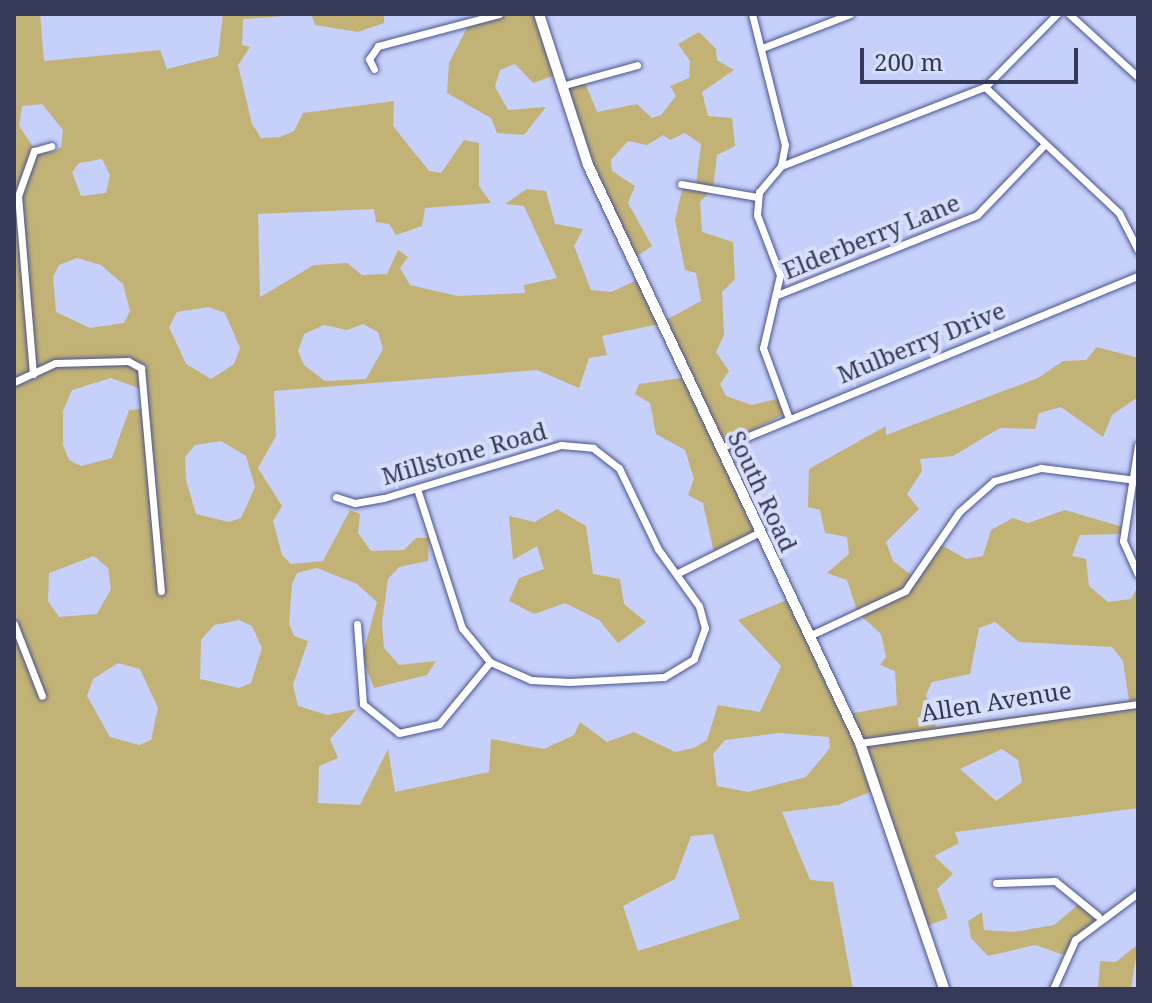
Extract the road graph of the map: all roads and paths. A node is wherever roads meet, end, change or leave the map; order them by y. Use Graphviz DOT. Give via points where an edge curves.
graph roads {
  1 [pos="499,14"];
  2 [pos="539,14"];
  3 [pos="752,14"];
  4 [pos="850,14"];
  5 [pos="1057,14"];
  6 [pos="1069,14"];
  7 [pos="762,48"];
  8 [pos="637,65"];
  9 [pos="374,69"];
  10 [pos="1138,77"];
  11 [pos="559,87"];
  12 [pos="985,87"];
  13 [pos="1045,144"];
  14 [pos="51,146"];
  15 [pos="781,166"];
  16 [pos="681,184"];
  17 [pos="757,197"];
  18 [pos="1138,250"];
  19 [pos="1138,276"];
  20 [pos="777,295"];
  21 [pos="33,374"];
  22 [pos="14,382"];
  23 [pos="788,416"];
  24 [pos="1138,445"];
  25 [pos="720,448"];
  26 [pos="1128,479"];
  27 [pos="417,489"];
  28 [pos="336,497"];
  29 [pos="760,532"];
  30 [pos="678,573"];
  31 [pos="1138,574"];
  32 [pos="161,591"];
  33 [pos="14,624"];
  34 [pos="357,624"];
  35 [pos="811,635"];
  36 [pos="490,662"];
  37 [pos="42,696"];
  38 [pos="1138,704"];
  39 [pos="860,743"];
  40 [pos="996,883"];
  41 [pos="1138,893"];
  42 [pos="1098,916"];
  43 [pos="944,989"];
  44 [pos="1053,989"];
  1 -- 9 [label="street" via="378,46 369,59"];
  2 -- 11 [label="street, South Road"];
  3 -- 7 [label="street"];
  4 -- 7 [label="street"];
  5 -- 12 [label="street"];
  6 -- 10 [label="street"];
  7 -- 15 [label="street" via="785,145"];
  8 -- 11 [label="street"];
  11 -- 25 [label="street, South Road"];
  12 -- 13 [label="street"];
  12 -- 15 [label="street"];
  13 -- 18 [label="street" via="1119,213"];
  13 -- 20 [label="street, Elderberry Lane" via="977,215"];
  14 -- 21 [label="street" via="34,151 18,196"];
  15 -- 17 [label="street"];
  16 -- 17 [label="street"];
  17 -- 20 [label="street" via="759,224 780,275"];
  19 -- 23 [label="street, Mulberry Drive"];
  20 -- 23 [label="street" via="762,338"];
  21 -- 22 [label="street"];
  21 -- 32 [label="street" via="55,363 128,361 141,368"];
  23 -- 25 [label="street, Mulberry Drive"];
  24 -- 26 [label="street"];
  25 -- 29 [label="street, South Road"];
  26 -- 31 [label="street" via="1123,548"];
  26 -- 35 [label="street" via="1041,468 994,481 959,512 905,591"];
  27 -- 28 [label="street, Millstone Road" via="355,503"];
  27 -- 30 [label="street, Millstone Road" via="561,445 593,448 619,468"];
  27 -- 36 [label="street" via="462,628"];
  29 -- 30 [label="street"];
  29 -- 35 [label="street, South Road"];
  30 -- 36 [label="street" via="705,628 683,670 653,679 543,682"];
  33 -- 37 [label="street"];
  34 -- 36 [label="street" via="363,704 399,733 439,724"];
  35 -- 39 [label="street, South Road"];
  38 -- 39 [label="street, Allen Avenue"];
  39 -- 43 [label="street, South Road"];
  40 -- 42 [label="street" via="1055,881"];
  41 -- 42 [label="street"];
  42 -- 44 [label="street" via="1064,956"];
}
